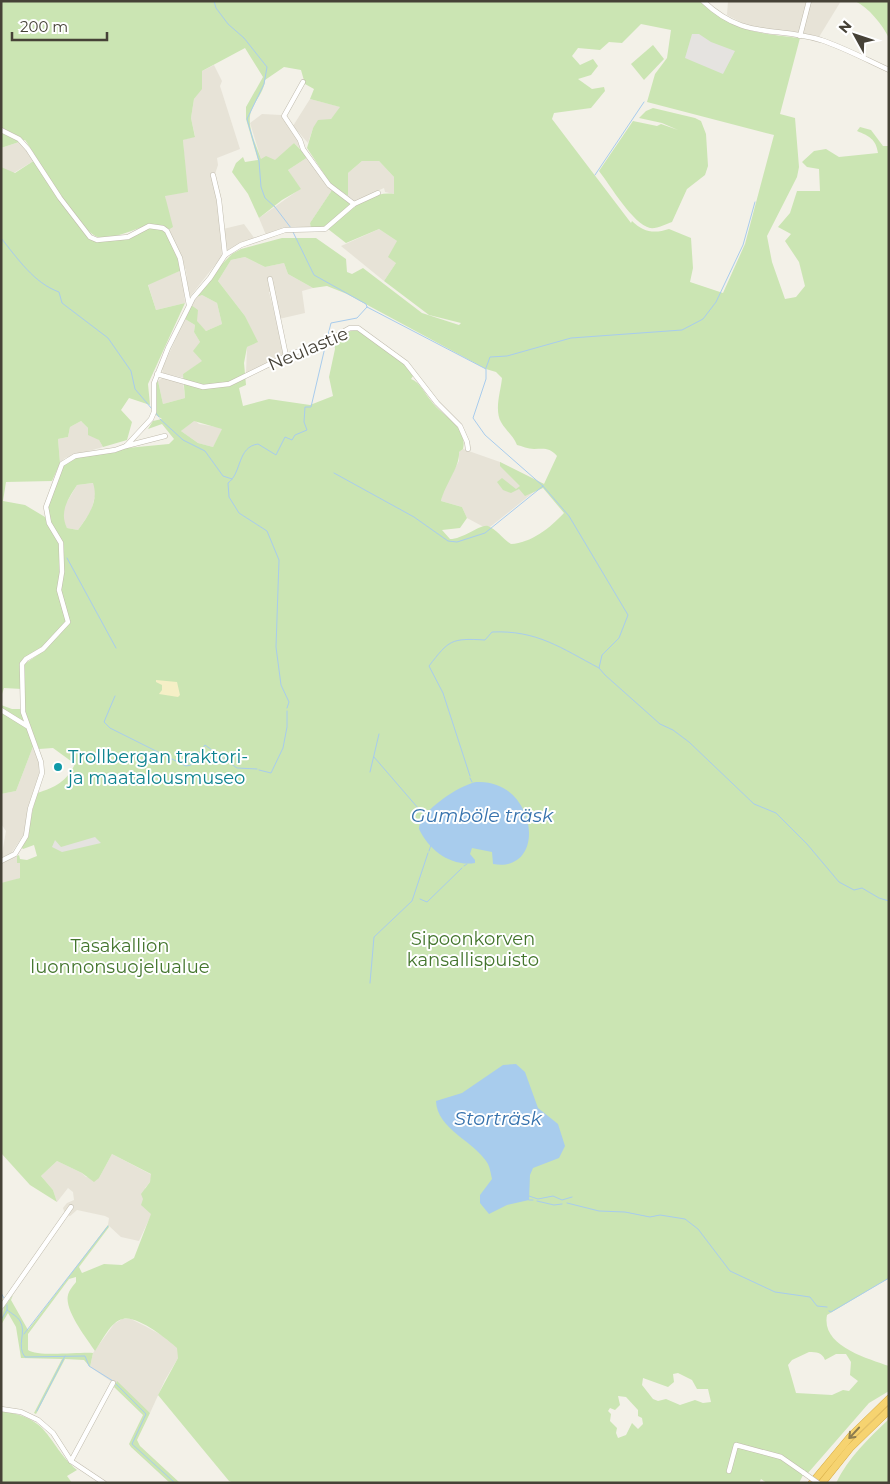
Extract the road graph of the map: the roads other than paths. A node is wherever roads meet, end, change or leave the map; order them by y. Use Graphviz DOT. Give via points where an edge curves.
graph roads {
  1 [pos="703,1"];
  2 [pos="809,1"];
  3 [pos="800,36"];
  4 [pos="889,70"];
  5 [pos="303,82"];
  6 [pos="1,130"];
  7 [pos="213,174"];
  8 [pos="378,193"];
  9 [pos="354,204"];
  10 [pos="225,255"];
  11 [pos="270,279"];
  12 [pos="189,305"];
  13 [pos="286,356"];
  14 [pos="157,374"];
  15 [pos="165,436"];
  16 [pos="126,446"];
  17 [pos="468,449"];
  18 [pos="1,710"];
  19 [pos="28,726"];
  20 [pos="1,860"];
  21 [pos="71,1207"];
  22 [pos="1,1307"];
  23 [pos="113,1383"];
  24 [pos="889,1399"];
  25 [pos="1,1409"];
  26 [pos="889,1410"];
  27 [pos="71,1461"];
  28 [pos="729,1471"];
  29 [pos="104,1483"];
  30 [pos="812,1483"];
  31 [pos="820,1483"];
  1 -- 3 [label="street" via="720,16 742,26"];
  2 -- 3 [label="street"];
  3 -- 4 [label="street" via="836,46"];
  5 -- 9 [label="street" via="284,116 329,185"];
  6 -- 12 [label="street" via="19,139 28,149 90,236 97,240 128,237 149,226 167,231 180,258"];
  7 -- 10 [label="street"];
  8 -- 9 [label="street"];
  9 -- 10 [label="street" via="325,229 285,230 241,245"];
  10 -- 12 [label="street"];
  11 -- 13 [label="street"];
  12 -- 14 [label="street"];
  13 -- 14 [label="street, Neulastie" via="238,381 213,387 203,388"];
  13 -- 17 [label="street, Neulastie" via="327,341 350,328 358,328 400,356 437,403 455,419 464,433"];
  14 -- 16 [label="street" via="154,412"];
  15 -- 16 [label="street"];
  16 -- 19 [label="street" via="66,460 47,499 47,518 63,550 59,590 68,622 44,648 22,664 23,712"];
  18 -- 19 [label="street"];
  19 -- 20 [label="street" via="42,762 41,778 30,809 26,836 15,854"];
  21 -- 22 [label="street"];
  23 -- 27 [label="street"];
  24 -- 30 [label="highway, one-way" via="847,1440"];
  25 -- 27 [label="street" via="21,1412 38,1420 52,1433"];
  26 -- 31 [label="highway"];
  27 -- 29 [label="street"];
  28 -- 31 [label="street, bridge" via="736,1445 782,1457"];
}
